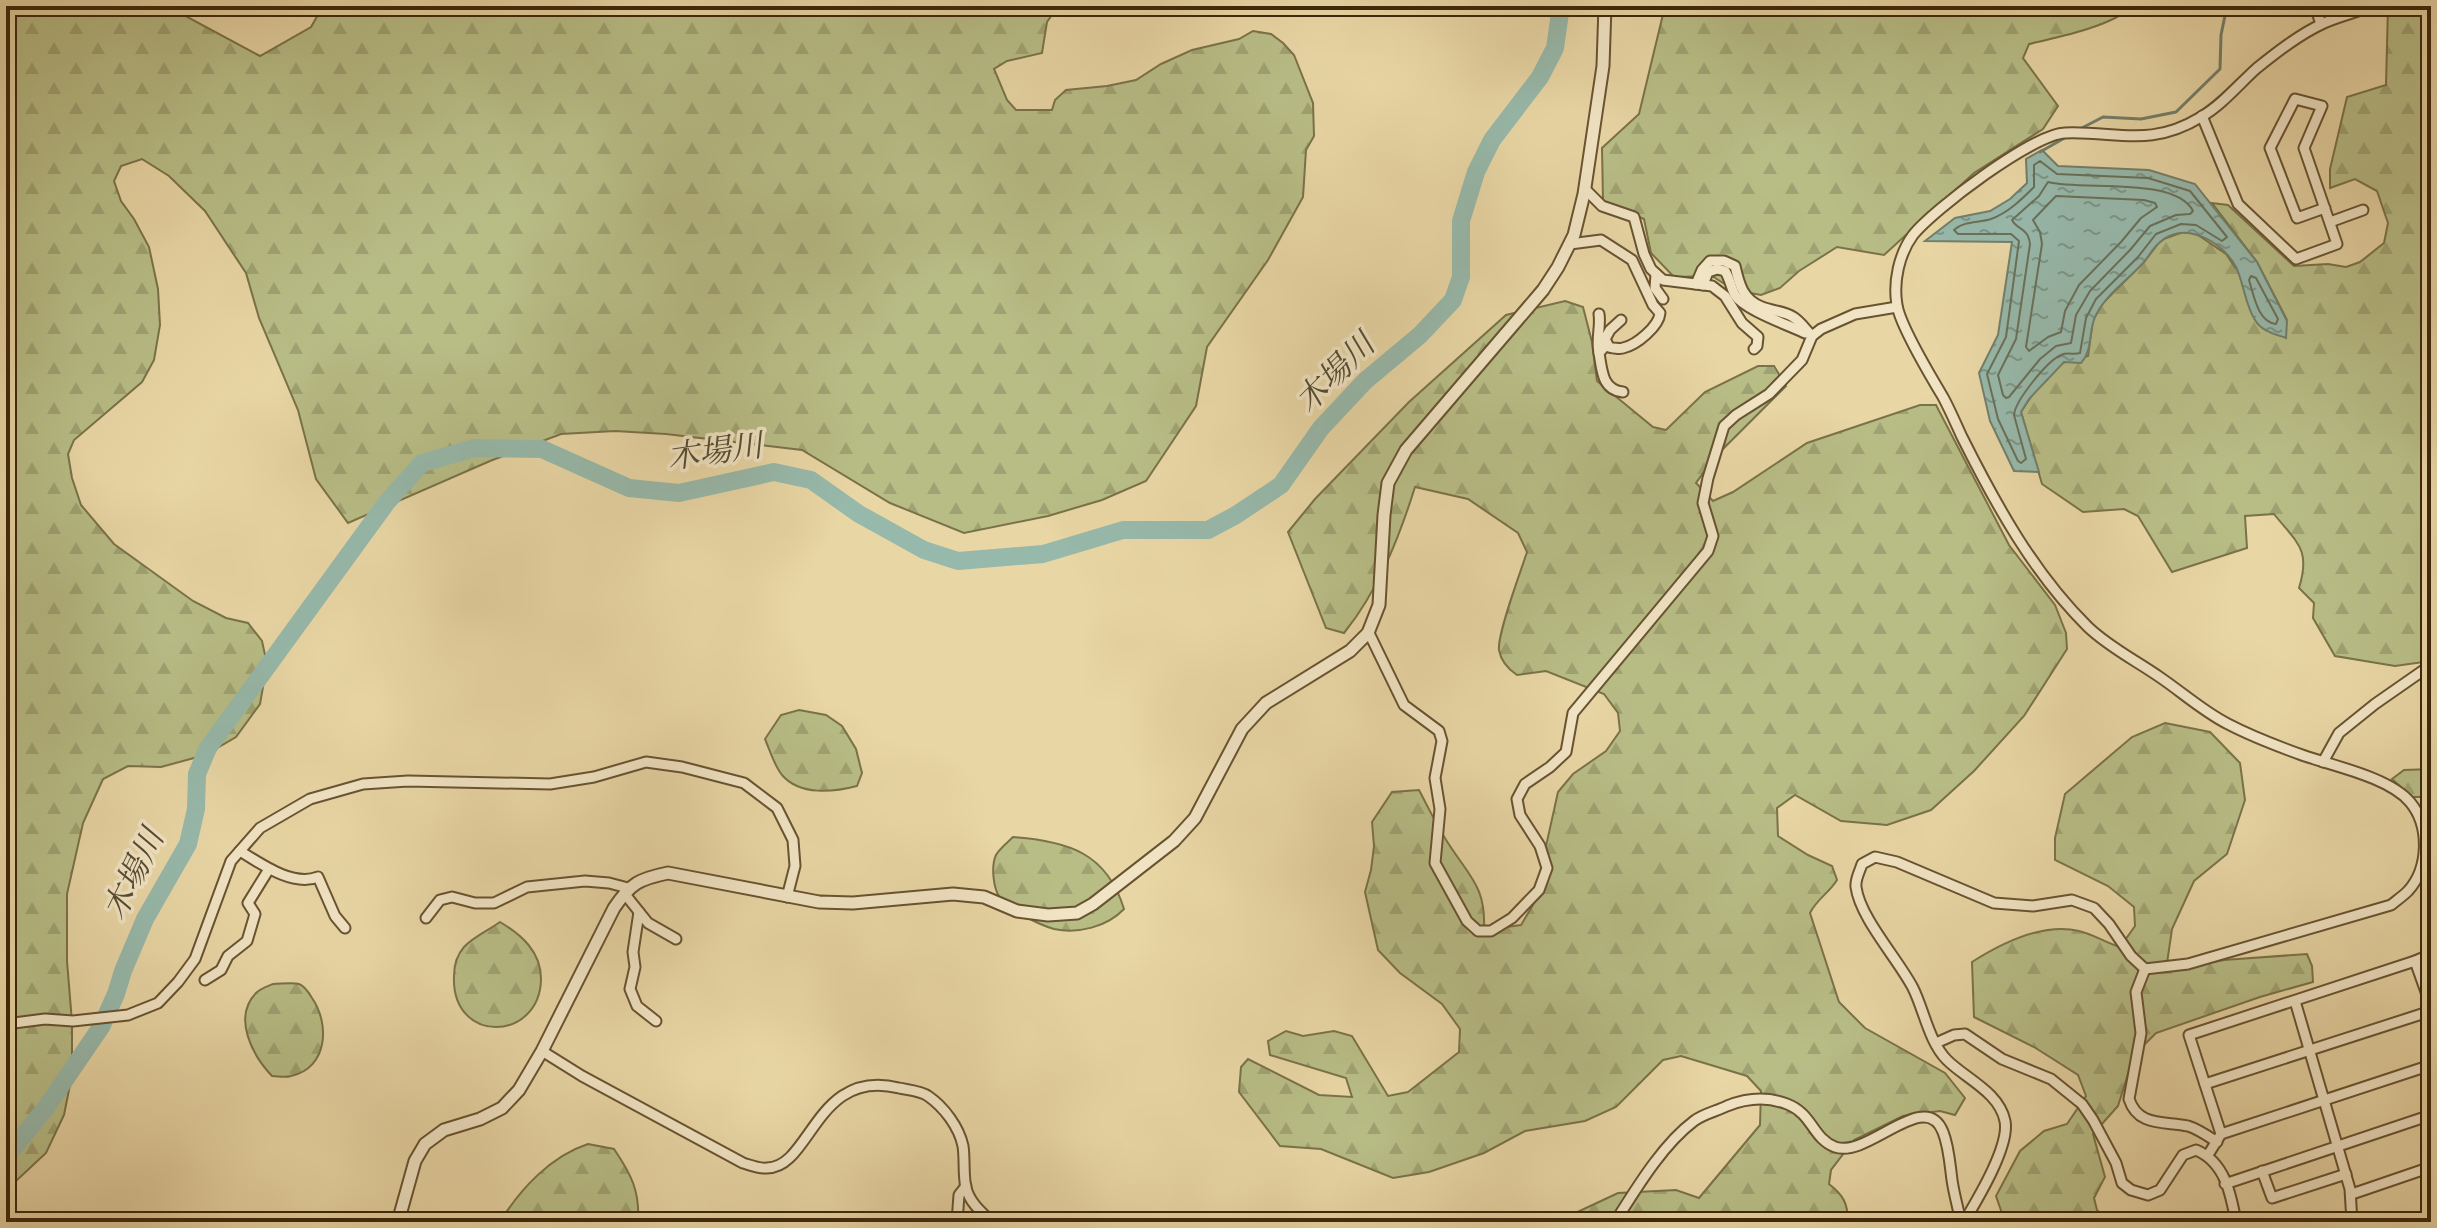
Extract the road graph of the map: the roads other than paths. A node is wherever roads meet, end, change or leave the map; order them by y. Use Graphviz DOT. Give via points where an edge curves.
graph roads {
  1 [pos="933,6"];
  2 [pos="1041,6"];
  3 [pos="1605,6"];
  4 [pos="2315,6"];
  5 [pos="2373,6"];
  6 [pos="2321,24"];
  7 [pos="2202,116"];
  8 [pos="1585,189"];
  9 [pos="2325,208"];
  10 [pos="2363,210"];
  11 [pos="2330,222"];
  12 [pos="1570,244"];
  13 [pos="1654,272"];
  14 [pos="1640,277"];
  15 [pos="1699,285"];
  16 [pos="1663,299"];
  17 [pos="1897,307"];
  18 [pos="1599,314"];
  19 [pos="1621,320"];
  20 [pos="1812,336"];
  21 [pos="1607,344"];
  22 [pos="1754,349"];
  23 [pos="1599,353"];
  24 [pos="1623,392"];
  25 [pos="1368,631"];
  26 [pos="2431,665"];
  27 [pos="2323,762"];
  28 [pos="240,851"];
  29 [pos="269,869"];
  30 [pos="626,890"];
  31 [pos="787,897"];
  32 [pos="639,912"];
  33 [pos="426,918"];
  34 [pos="345,928"];
  35 [pos="676,939"];
  36 [pos="2431,954"];
  37 [pos="2415,961"];
  38 [pos="2145,969"];
  39 [pos="205,980"];
  40 [pos="2295,1001"];
  41 [pos="2431,1008"];
  42 [pos="656,1021"];
  43 [pos="6,1024"];
  44 [pos="1936,1043"];
  45 [pos="2309,1049"];
  46 [pos="542,1051"];
  47 [pos="2431,1065"];
  48 [pos="2205,1084"];
  49 [pos="2324,1100"];
  50 [pos="2431,1115"];
  51 [pos="2219,1138"];
  52 [pos="2338,1146"];
  53 [pos="2208,1155"];
  54 [pos="2431,1167"];
  55 [pos="2262,1171"];
  56 [pos="2346,1174"];
  57 [pos="2225,1184"];
  58 [pos="966,1186"];
  59 [pos="2352,1194"];
  60 [pos="398,1222"];
  61 [pos="957,1222"];
  62 [pos="992,1222"];
  63 [pos="1615,1222"];
  64 [pos="1963,1222"];
  65 [pos="2236,1222"];
  66 [pos="2352,1222"];
  1 -- 2 [label="street"];
  3 -- 8 [label="street" via="1603,66"];
  4 -- 6 [label="street"];
  5 -- 6 [label="street"];
  6 -- 7 [label="street" via="2258,67"];
  7 -- 11 [label="street" via="2238,204 2296,259 2337,244"];
  7 -- 17 [label="street" via="2149,137 2062,133 1992,170 1911,237 1897,272"];
  8 -- 12 [label="street"];
  8 -- 13 [label="street" via="1602,206 1634,217"];
  9 -- 9 [label="street" via="2304,148 2322,106 2295,99 2270,148 2297,218"];
  9 -- 11 [label="street"];
  10 -- 11 [label="street"];
  12 -- 14 [label="street" via="1601,240 1632,260"];
  12 -- 25 [label="street" via="1543,290 1406,450 1388,483 1379,605"];
  13 -- 14 [label="street"];
  13 -- 15 [label="street" via="1663,280"];
  13 -- 16 [label="street" via="1655,288"];
  14 -- 21 [label="street" via="1660,320 1635,343 1622,348"];
  15 -- 20 [label="street" via="1710,261 1724,261 1735,266 1746,298 1794,317"];
  15 -- 22 [label="street" via="1712,286 1725,296 1758,337"];
  17 -- 20 [label="street" via="1855,314"];
  17 -- 27 [label="street" via="1997,503 2055,592 2091,630 2224,722"];
  18 -- 23 [label="street"];
  19 -- 21 [label="street" via="1610,330"];
  20 -- 25 [label="street" via="1802,360 1769,394 1724,426 1703,503 1713,536 1708,551 1573,713 1566,752 1525,784 1517,799 1520,815 1547,868 1539,890 1491,931 1478,931 1467,921 1435,863 1439,731 1404,705"];
  21 -- 23 [label="street"];
  23 -- 24 [label="street" via="1605,383"];
  25 -- 31 [label="street" via="1350,651 1266,703 1242,729 1195,818 1174,841 1077,913 1017,911 984,897 953,894 853,903"];
  26 -- 27 [label="street" via="2339,733"];
  27 -- 38 [label="street" via="2387,785 2409,802 2422,823 2425,848 2408,892 2391,905 2188,964"];
  28 -- 29 [label="street"];
  28 -- 31 [label="street" via="260,828 310,799 363,784 550,784 646,762 744,783 777,808 793,840 795,866"];
  28 -- 43 [label="street" via="231,861 195,959 158,1003 128,1015"];
  29 -- 34 [label="street" via="310,880 318,877"];
  29 -- 39 [label="street" via="248,903 255,914 247,941"];
  30 -- 31 [label="street" via="644,878 668,873"];
  30 -- 32 [label="street"];
  30 -- 33 [label="street" via="585,881 527,887 494,903 452,897 440,900"];
  30 -- 46 [label="street"];
  32 -- 35 [label="street"];
  32 -- 42 [label="street" via="630,989 637,1006"];
  36 -- 37 [label="street"];
  37 -- 40 [label="street"];
  37 -- 41 [label="street"];
  38 -- 44 [label="street" via="2094,908 2072,900 2033,906 1994,903 1875,857 1862,864 1856,887"];
  38 -- 51 [label="street" via="2136,992 2141,1033 2129,1099 2132,1109 2144,1119 2192,1127"];
  40 -- 45 [label="street"];
  40 -- 48 [label="street" via="2189,1035"];
  41 -- 45 [label="street"];
  44 -- 53 [label="street" via="1965,1034 2002,1059 2051,1079 2082,1104 2122,1183 2131,1190 2148,1195 2160,1190 2183,1155 2196,1150"];
  44 -- 64 [label="street" via="1945,1059 1982,1087 2005,1123 1986,1186"];
  45 -- 48 [label="street"];
  45 -- 49 [label="street"];
  46 -- 58 [label="street" via="743,1163 768,1169 783,1164 832,1102 848,1092 892,1086 927,1094 957,1128"];
  46 -- 60 [label="street" via="502,1108 444,1130 425,1144"];
  47 -- 49 [label="street"];
  48 -- 51 [label="street"];
  49 -- 51 [label="street"];
  49 -- 52 [label="street"];
  50 -- 52 [label="street"];
  51 -- 53 [label="street"];
  52 -- 55 [label="street"];
  52 -- 56 [label="street"];
  53 -- 57 [label="street" via="2220,1167"];
  54 -- 59 [label="street"];
  55 -- 56 [label="street" via="2272,1198"];
  55 -- 57 [label="street"];
  56 -- 59 [label="street"];
  57 -- 65 [label="street"];
  58 -- 61 [label="street" via="959,1195"];
  58 -- 62 [label="street"];
  59 -- 66 [label="street"];
  63 -- 64 [label="street" via="1674,1139 1696,1119 1756,1097 1805,1113 1821,1139 1838,1149 1864,1145 1909,1119 1931,1118 1944,1133"];
}
